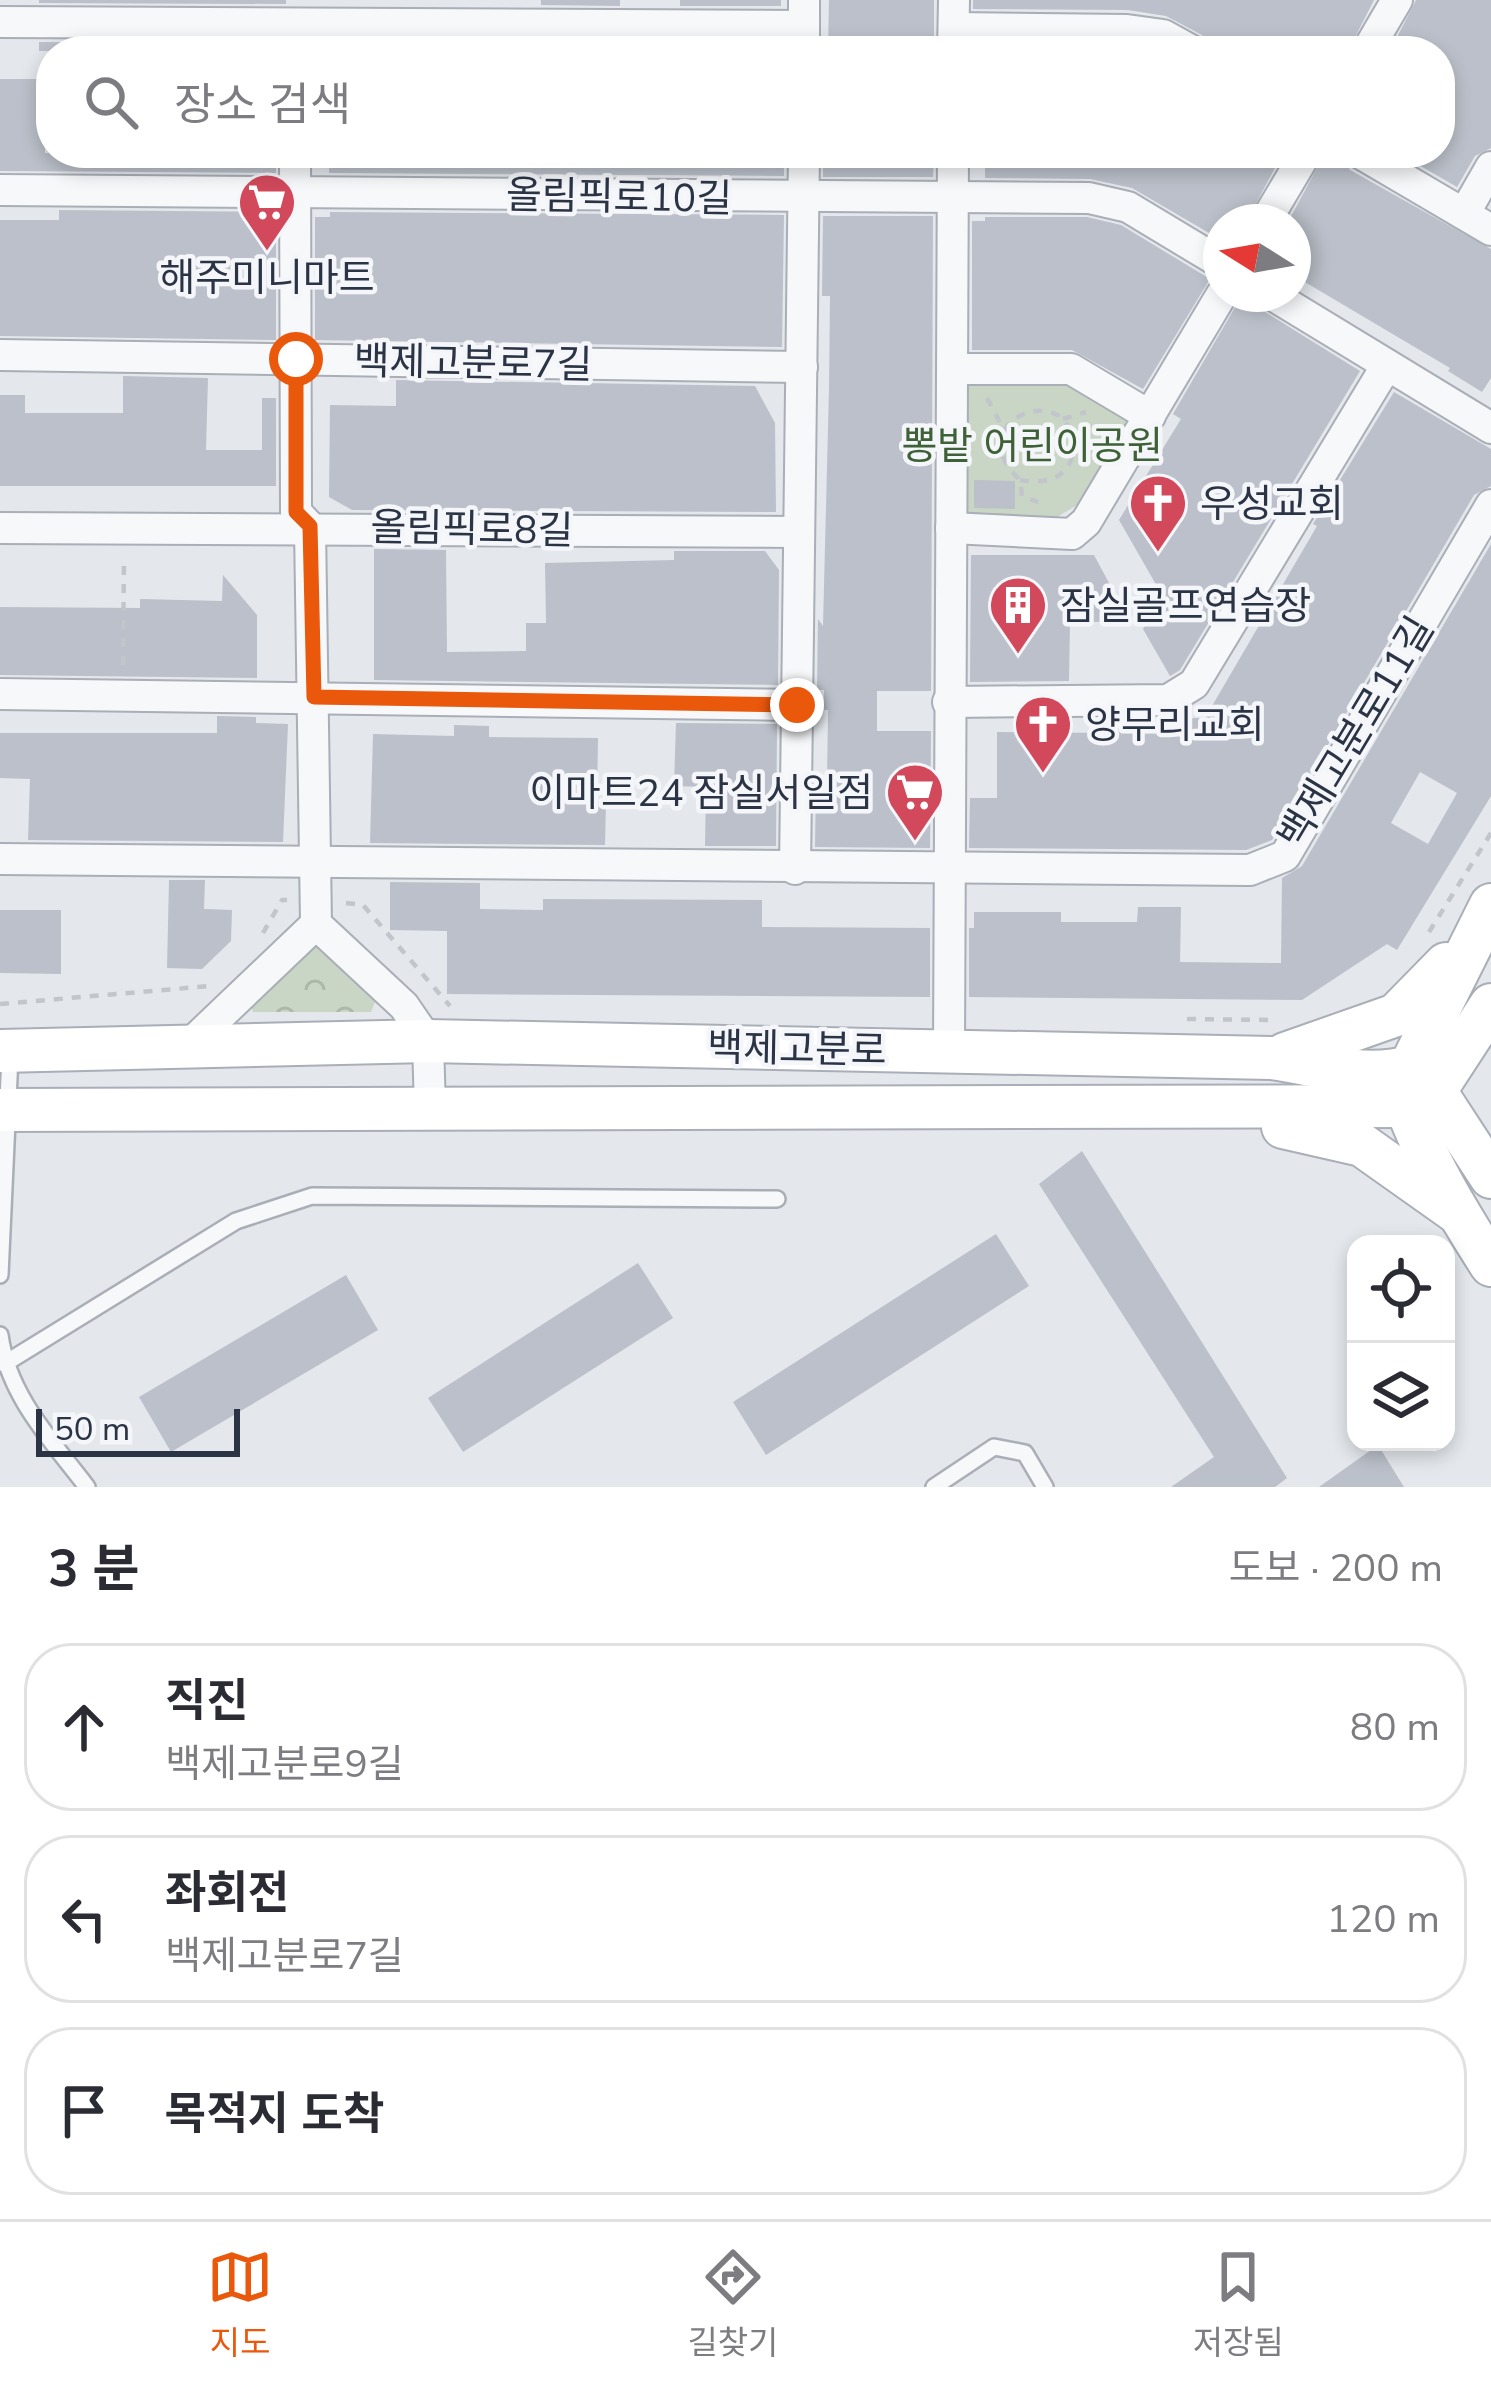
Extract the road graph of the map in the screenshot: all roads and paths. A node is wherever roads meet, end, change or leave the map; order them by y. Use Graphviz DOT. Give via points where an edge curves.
graph roads {
  1 [pos="1397,0"];
  2 [pos="0,22"];
  3 [pos="295,24"];
  4 [pos="804,26"];
  5 [pos="954,26"];
  6 [pos="1165,36"];
  7 [pos="1376,36"];
  8 [pos="1491,167"];
  9 [pos="296,168"];
  10 [pos="804,168"];
  11 [pos="953,168"];
  12 [pos="1297,168"];
  13 [pos="1385,168"];
  14 [pos="0,190"];
  15 [pos="296,193"];
  16 [pos="953,196"];
  17 [pos="804,197"];
  18 [pos="1276,204"];
  19 [pos="1463,214"];
  20 [pos="1491,230"];
  21 [pos="1203,252"];
  22 [pos="1211,312"];
  23 [pos="1300,312"];
  24 [pos="0,356"];
  25 [pos="296,359"];
  26 [pos="1388,365"];
  27 [pos="802,368"];
  28 [pos="953,369"];
  29 [pos="1150,416"];
  30 [pos="1491,428"];
  31 [pos="1020,480"];
  32 [pos="1491,505"];
  33 [pos="310,526"];
  34 [pos="124,527"];
  35 [pos="0,528"];
  36 [pos="951,528"];
  37 [pos="800,532"];
  38 [pos="0,694"];
  39 [pos="122,695"];
  40 [pos="314,697"];
  41 [pos="948,702"];
  42 [pos="797,705"];
  43 [pos="1491,833"];
  44 [pos="0,859"];
  45 [pos="316,862"];
  46 [pos="795,868"];
  47 [pos="948,868"];
  48 [pos="316,912"];
  49 [pos="1483,918"];
  50 [pos="263,934"];
  51 [pos="1426,935"];
  52 [pos="211,986"];
  53 [pos="0,1004"];
  54 [pos="1491,1005"];
  55 [pos="1174,1019"];
  56 [pos="440,1025"];
  57 [pos="1279,1039"];
  58 [pos="187,1047"];
  59 [pos="949,1050"];
  60 [pos="5,1051"];
  61 [pos="1412,1084"];
  62 [pos="1199,1109"];
  63 [pos="5,1110"];
  64 [pos="430,1110"];
  65 [pos="1491,1177"];
  66 [pos="777,1199"];
  67 [pos="1458,1213"];
  68 [pos="1491,1265"];
  69 [pos="0,1275"];
  70 [pos="0,1335"];
  71 [pos="4,1364"];
  72 [pos="87,1487"];
  73 [pos="934,1487"];
  74 [pos="1045,1487"];
  1 -- 7 [label="street"];
  2 -- 3 [label="street"];
  3 -- 4 [label="street"];
  5 -- 6 [label="street"];
  8 -- 19 [label="street"];
  9 -- 15 [label="street"];
  10 -- 17 [label="street"];
  11 -- 16 [label="street"];
  12 -- 18 [label="street"];
  13 -- 19 [label="street"];
  14 -- 15 [label="street, 올림픽로10길"];
  15 -- 17 [label="street, 올림픽로10길"];
  15 -- 25 [label="street"];
  16 -- 17 [label="street, 올림픽로10길"];
  16 -- 21 [label="street, 올림픽로10길" via="1128,207"];
  16 -- 28 [label="street"];
  17 -- 27 [label="street"];
  19 -- 20 [label="street"];
  22 -- 29 [label="street"];
  23 -- 26 [label="street"];
  24 -- 25 [label="street, 백제고분로7길"];
  25 -- 27 [label="street, 백제고분로7길"];
  25 -- 33 [label="street" via="296,512"];
  26 -- 30 [label="street"];
  26 -- 41 [label="street" via="1194,684 1168,700"];
  27 -- 37 [label="street"];
  28 -- 29 [label="street" via="1071,369"];
  28 -- 36 [label="street"];
  29 -- 36 [label="street" via="1072,534"];
  31 -- 31 [label="path" via="1000,448 1004,430 1024,412 1051,412 1074,438 1073,458 1041,484"];
  32 -- 47 [label="street, 백제고분로11길" via="1285,856 1250,870"];
  33 -- 34 [label="street, 올림픽로8길"];
  33 -- 37 [label="street, 올림픽로8길"];
  33 -- 40 [label="street"];
  34 -- 35 [label="street, 올림픽로8길"];
  34 -- 39 [label="path"];
  36 -- 41 [label="street"];
  37 -- 42 [label="street"];
  38 -- 39 [label="street" via="63,685"];
  39 -- 40 [label="street"];
  40 -- 42 [label="street"];
  40 -- 45 [label="street"];
  41 -- 47 [label="street"];
  42 -- 46 [label="street"];
  43 -- 51 [label="path"];
  44 -- 45 [label="street"];
  45 -- 46 [label="street"];
  45 -- 48 [label="street"];
  46 -- 47 [label="street, 백제고분로11길"];
  47 -- 59 [label="street"];
  48 -- 50 [label="path" via="282,900"];
  48 -- 56 [label="street" via="404,1006"];
  48 -- 56 [label="path" via="363,905"];
  48 -- 58 [label="street"];
  49 -- 57 [label="main road" via="1396,1015 1343,1037"];
  49 -- 61 [label="main road"];
  52 -- 53 [label="path"];
  54 -- 61 [label="main road"];
  55 -- 57 [label="path"];
  56 -- 58 [label="main road, 백제고분로"];
  56 -- 59 [label="main road, 백제고분로"];
  56 -- 64 [label="street"];
  57 -- 59 [label="main road, 백제고분로"];
  57 -- 61 [label="main road, 백제고분로"];
  58 -- 60 [label="main road, 백제고분로"];
  60 -- 63 [label="lane"];
  61 -- 62 [label="main road, 백제고분로"];
  61 -- 65 [label="main road"];
  61 -- 67 [label="main road"];
  62 -- 64 [label="main road, 백제고분로"];
  62 -- 67 [label="main road" via="1362,1145"];
  63 -- 64 [label="main road, 백제고분로"];
  63 -- 69 [label="lane"];
  66 -- 71 [label="lane" via="312,1196 236,1221"];
  67 -- 68 [label="main road"];
  70 -- 71 [label="lane"];
  71 -- 72 [label="lane"];
  73 -- 74 [label="lane" via="994,1447 1025,1453"];
}
